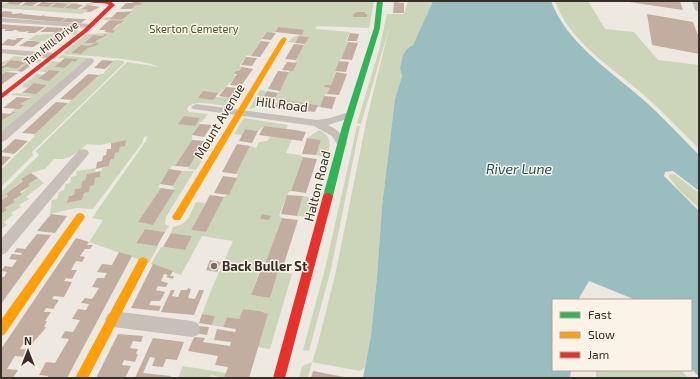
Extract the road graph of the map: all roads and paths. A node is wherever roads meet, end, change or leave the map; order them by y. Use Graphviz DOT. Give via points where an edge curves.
graph roads {
  1 [pos="91,1"];
  2 [pos="380,1"];
  3 [pos="695,1"];
  4 [pos="699,10"];
  5 [pos="1,20"];
  6 [pos="91,26"];
  7 [pos="284,39"];
  8 [pos="1,51"];
  9 [pos="54,56"];
  10 [pos="90,61"];
  11 [pos="79,70"];
  12 [pos="90,71"];
  13 [pos="1,97"];
  14 [pos="196,107"];
  15 [pos="239,113"];
  16 [pos="349,115"];
  17 [pos="317,123"];
  18 [pos="1,138"];
  19 [pos="342,143"];
  20 [pos="83,153"];
  21 [pos="80,217"];
  22 [pos="177,217"];
  23 [pos="1,249"];
  24 [pos="142,262"];
  25 [pos="112,319"];
  26 [pos="192,329"];
  27 [pos="1,330"];
  28 [pos="81,378"];
  29 [pos="279,378"];
  1 -- 6 [label="street, Tan Hill Drive" via="112,4 110,9"];
  2 -- 16 [label="street, Halton Road" via="377,28"];
  3 -- 4 [label="street"];
  5 -- 6 [label="street"];
  6 -- 9 [label="street, Tan Hill Drive"];
  7 -- 15 [label="street, Mount Avenue"];
  8 -- 9 [label="street"];
  9 -- 13 [label="street, Tan Hill Drive"];
  10 -- 11 [label="street"];
  11 -- 12 [label="street"];
  11 -- 18 [label="street"];
  14 -- 15 [label="street, Hill Road"];
  15 -- 17 [label="street, Hill Road"];
  15 -- 22 [label="street, Mount Avenue"];
  16 -- 17 [label="street, Hill Road"];
  16 -- 19 [label="street, Halton Road"];
  17 -- 19 [label="street, Hill Road" via="336,134"];
  19 -- 29 [label="street, Halton Road"];
  20 -- 23 [label="street"];
  21 -- 27 [label="street"];
  24 -- 25 [label="street"];
  25 -- 26 [label="street"];
  25 -- 28 [label="street"];
}
